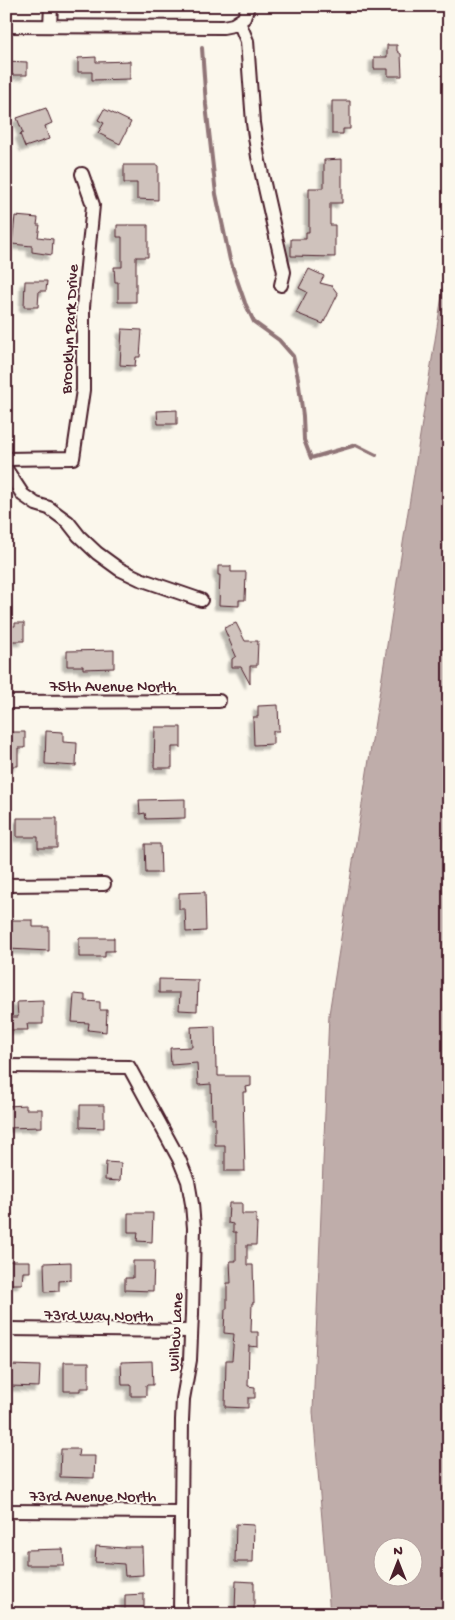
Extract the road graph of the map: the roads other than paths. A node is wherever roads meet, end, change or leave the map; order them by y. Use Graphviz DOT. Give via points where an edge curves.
graph roads {
  1 [pos="51,6"];
  2 [pos="248,6"];
  3 [pos="239,22"];
  4 [pos="6,26"];
  5 [pos="50,26"];
  6 [pos="82,174"];
  7 [pos="281,285"];
  8 [pos="6,459"];
  9 [pos="6,469"];
  10 [pos="201,600"];
  11 [pos="220,701"];
  12 [pos="6,702"];
  13 [pos="104,884"];
  14 [pos="6,885"];
  15 [pos="6,1066"];
  16 [pos="6,1329"];
  17 [pos="191,1332"];
  18 [pos="6,1511"];
  19 [pos="180,1512"];
  20 [pos="180,1614"];
  1 -- 5 [label="street"];
  2 -- 3 [label="street" via="247,13"];
  3 -- 5 [label="street" via="214,27"];
  3 -- 7 [label="street" via="247,41 258,156 284,272"];
  4 -- 5 [label="street"];
  6 -- 8 [label="street, Brooklyn Park Drive" via="93,205 83,307 83,390 73,458"];
  9 -- 10 [label="street" via="23,495 68,522 85,542 119,569 140,580"];
  11 -- 12 [label="street, 75th Avenue North"];
  13 -- 14 [label="street"];
  15 -- 17 [label="street, Willow Lane" via="129,1066 188,1181 194,1228"];
  16 -- 17 [label="street, 73rd Way North"];
  17 -- 19 [label="street, Willow Lane" via="182,1406"];
  18 -- 19 [label="street, 73rd Avenue North"];
  19 -- 20 [label="street, Willow Lane"];
}
